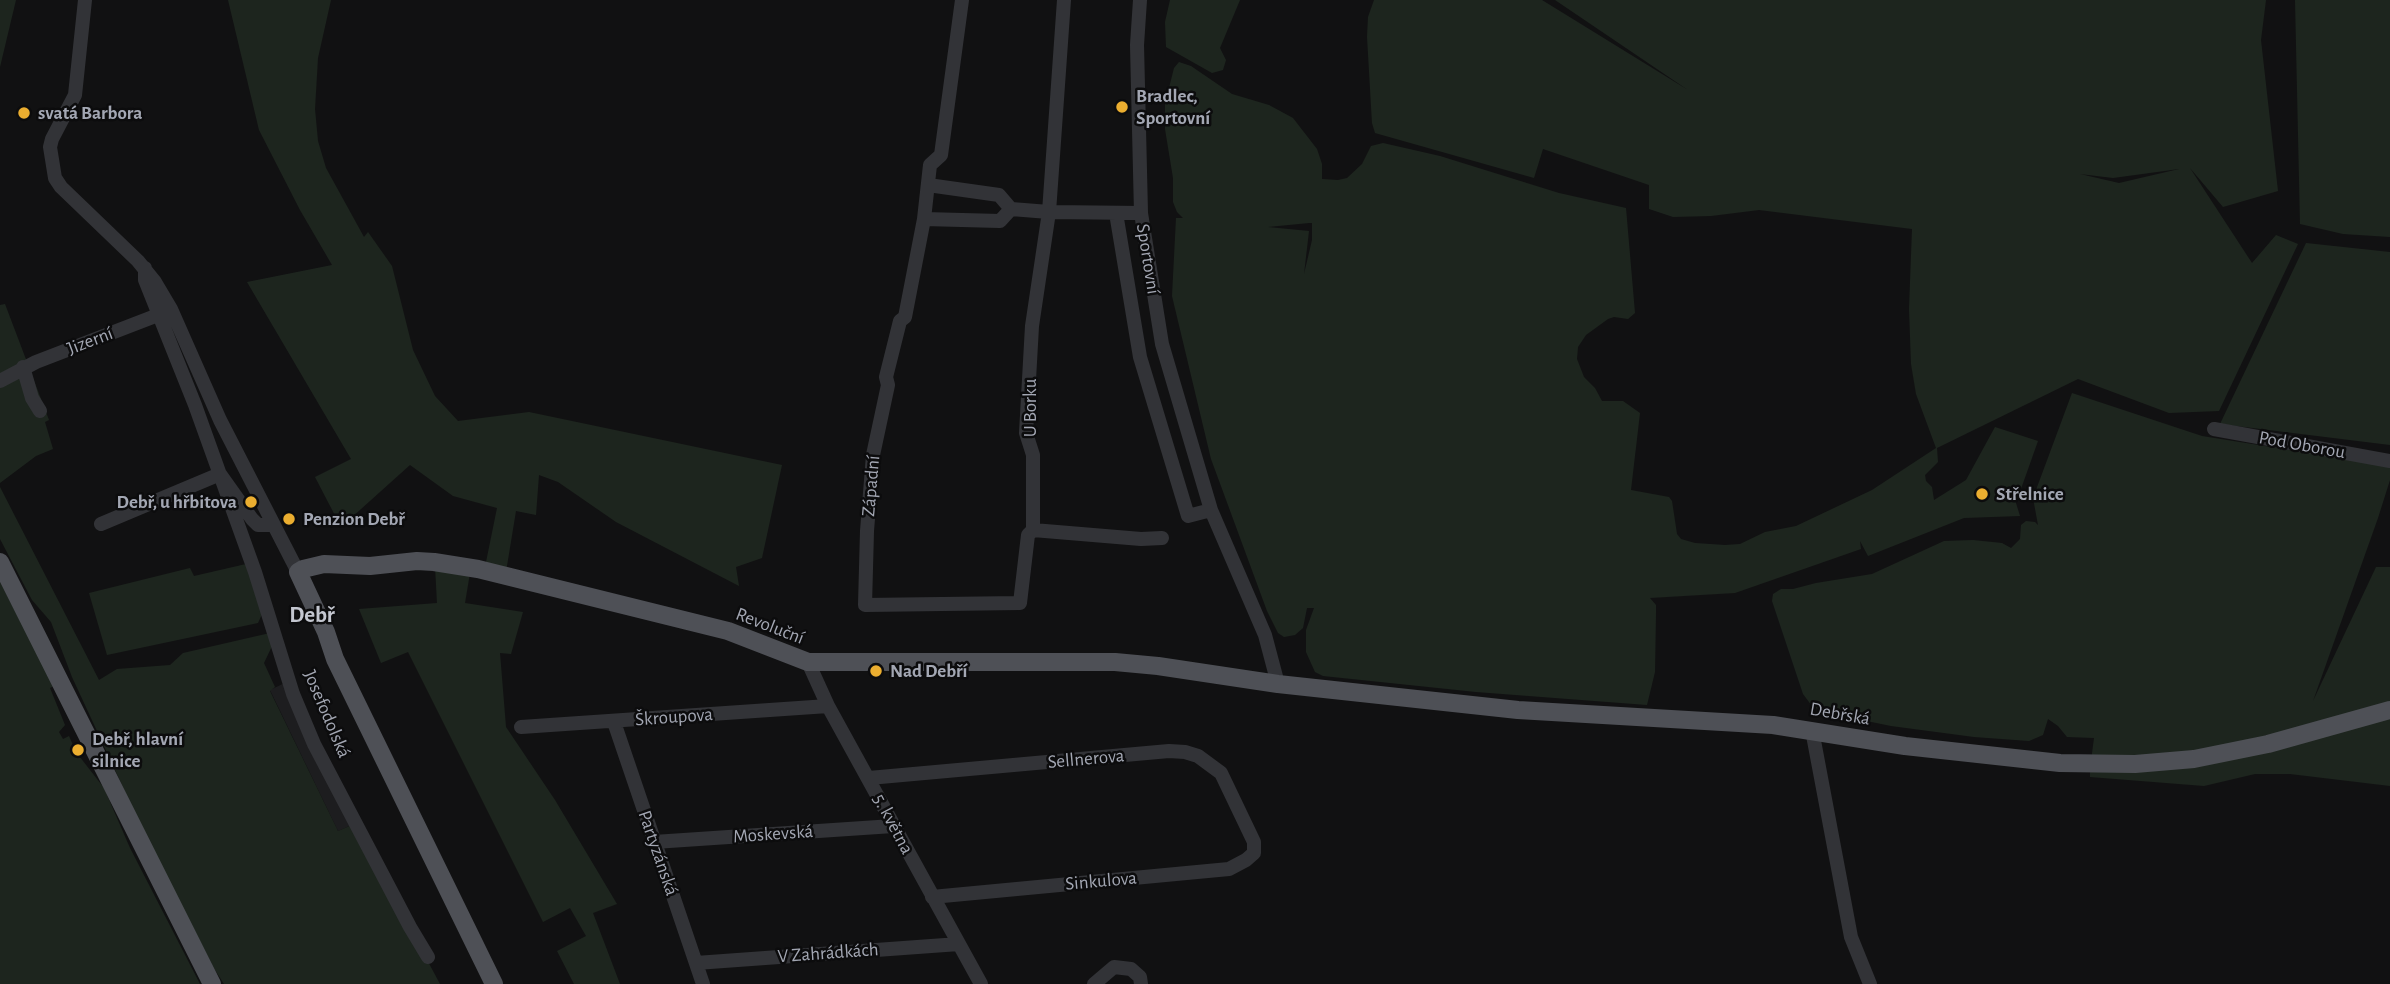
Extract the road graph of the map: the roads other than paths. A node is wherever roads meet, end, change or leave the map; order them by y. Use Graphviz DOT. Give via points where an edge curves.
graph roads {
  1 [pos="85,0"];
  2 [pos="962,0"];
  3 [pos="1064,0"];
  4 [pos="1140,0"];
  5 [pos="928,185"];
  6 [pos="1011,209"];
  7 [pos="1049,212"];
  8 [pos="1116,213"];
  9 [pos="1141,213"];
  10 [pos="924,219"];
  11 [pos="145,268"];
  12 [pos="158,315"];
  13 [pos="23,367"];
  14 [pos="0,381"];
  15 [pos="40,411"];
  16 [pos="2214,429"];
  17 [pos="2390,461"];
  18 [pos="220,474"];
  19 [pos="1211,510"];
  20 [pos="102,524"];
  21 [pos="274,525"];
  22 [pos="1033,530"];
  23 [pos="1162,538"];
  24 [pos="0,562"];
  25 [pos="298,572"];
  26 [pos="1020,603"];
  27 [pos="808,662"];
  28 [pos="1278,684"];
  29 [pos="828,706"];
  30 [pos="2390,710"];
  31 [pos="614,722"];
  32 [pos="521,727"];
  33 [pos="1812,730"];
  34 [pos="869,778"];
  35 [pos="893,826"];
  36 [pos="654,842"];
  37 [pos="1254,842"];
  38 [pos="932,897"];
  39 [pos="960,944"];
  40 [pos="428,957"];
  41 [pos="696,963"];
  42 [pos="212,984"];
  43 [pos="494,984"];
  44 [pos="703,984"];
  45 [pos="981,984"];
  46 [pos="1094,984"];
  47 [pos="1140,984"];
  48 [pos="1870,984"];
  1 -- 11 [label="street, Josefodolská" via="75,95 52,139 52,168 61,187"];
  2 -- 5 [label="street, Západní" via="941,155 930,165"];
  3 -- 7 [label="street, U Borku"];
  4 -- 9 [label="street, Sportovní"];
  5 -- 6 [label="street" via="999,195"];
  5 -- 10 [label="street, Západní"];
  6 -- 7 [label="street"];
  6 -- 10 [label="street" via="1000,221"];
  7 -- 8 [label="street"];
  7 -- 22 [label="street, U Borku" via="1032,326 1026,433 1033,454"];
  8 -- 9 [label="street"];
  8 -- 19 [label="street, Sportovní" via="1140,357 1188,516"];
  9 -- 19 [label="street, Sportovní" via="1162,344"];
  10 -- 26 [label="street, Západní" via="905,317 900,321 886,377 873,455 865,605"];
  11 -- 12 [label="street, Josefodolská"];
  11 -- 21 [label="street, Josefodolská" via="171,309 220,421"];
  12 -- 13 [label="street, Jizerní"];
  12 -- 18 [label="street, Josefodolská"];
  13 -- 14 [label="street, Jizerní"];
  13 -- 15 [label="street"];
  16 -- 17 [label="street, Pod Oborou"];
  18 -- 20 [label="street"];
  18 -- 21 [label="street, Josefodolská" via="258,525"];
  18 -- 40 [label="street, Josefodolská" via="314,744"];
  19 -- 28 [label="street, Sportovní" via="1265,635"];
  21 -- 25 [label="street, Josefodolská"];
  22 -- 23 [label="street"];
  22 -- 26 [label="street, U Borku" via="1028,535"];
  24 -- 42 [label="main road"];
  25 -- 27 [label="main road, Revoluční" via="324,564 416,561 478,569 728,631"];
  25 -- 43 [label="main road, Josefodolská" via="340,670"];
  27 -- 28 [label="main road, Revoluční" via="1115,662"];
  27 -- 29 [label="street, 5. května"];
  28 -- 33 [label="main road, Debřská" via="1518,710"];
  29 -- 31 [label="street, Škroupova"];
  29 -- 34 [label="street, 5. května"];
  30 -- 33 [label="main road, Debřská" via="2268,744 2135,764 1983,756"];
  31 -- 32 [label="street, Škroupova"];
  31 -- 36 [label="street, Partyzánská"];
  33 -- 48 [label="street" via="1851,937"];
  34 -- 35 [label="street, 5. května"];
  34 -- 37 [label="street, Sellnerova" via="1185,752 1221,774"];
  35 -- 36 [label="street, Moskevská"];
  35 -- 38 [label="street, 5. května"];
  36 -- 41 [label="street, Partyzánská"];
  37 -- 38 [label="street, Sinkulova" via="1254,853 1229,869"];
  38 -- 39 [label="street, 5. května"];
  39 -- 41 [label="street, V Zahrádkách"];
  39 -- 45 [label="street, 5. května"];
  41 -- 44 [label="street, Partyzánská"];
  46 -- 47 [label="street" via="1114,967 1130,969 1140,977"];
}
